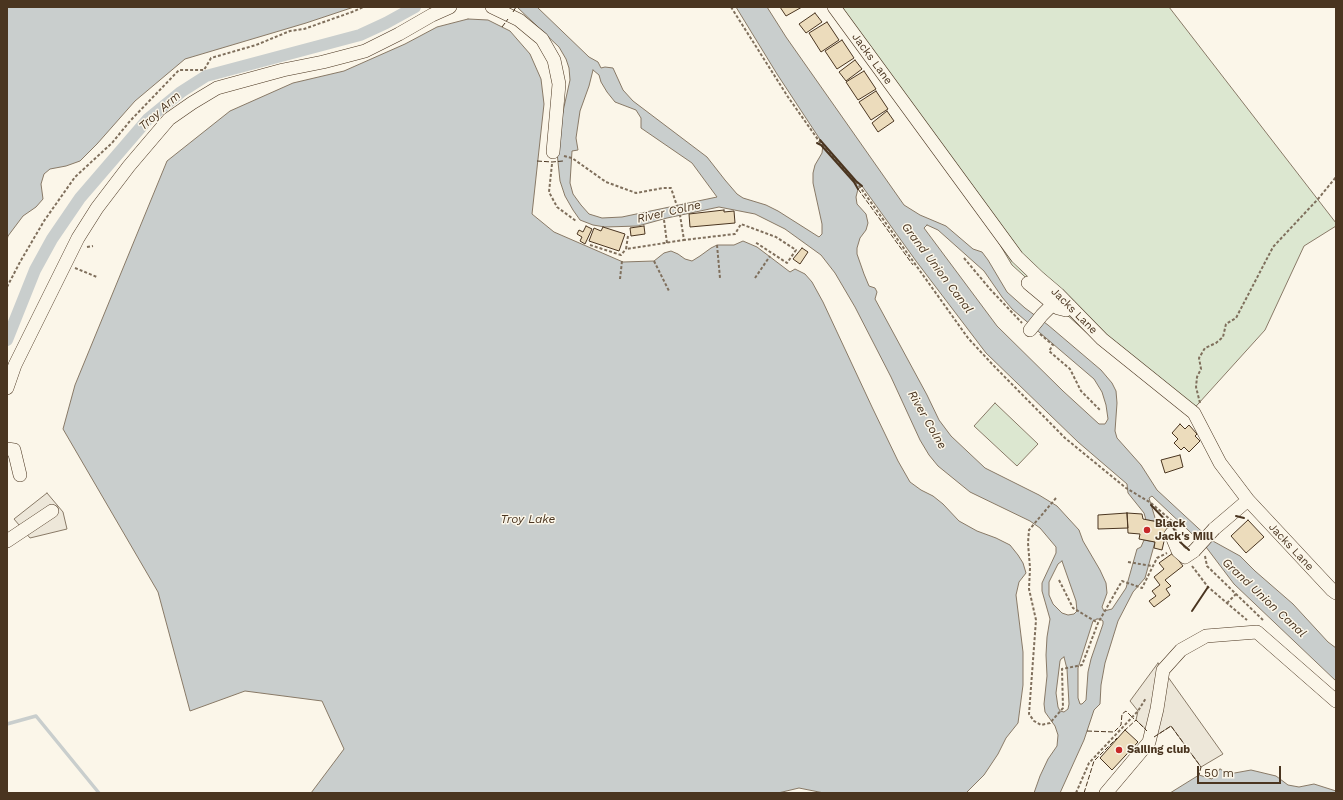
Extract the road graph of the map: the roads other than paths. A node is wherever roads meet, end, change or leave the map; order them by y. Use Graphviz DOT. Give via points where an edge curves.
graph roads {
  1 [pos="450,7"];
  2 [pos="492,7"];
  3 [pos="834,7"];
  4 [pos="553,152"];
  5 [pos="1028,283"];
  6 [pos="1052,304"];
  7 [pos="1070,306"];
  8 [pos="1032,328"];
  9 [pos="7,388"];
  10 [pos="7,450"];
  11 [pos="20,475"];
  12 [pos="1248,500"];
  13 [pos="52,511"];
  14 [pos="1173,529"];
  15 [pos="7,541"];
  16 [pos="1336,593"];
  17 [pos="1336,701"];
  18 [pos="1106,793"];
  1 -- 9 [label="street" via="365,51 217,88 169,119 96,208 65,263 15,365"];
  2 -- 4 [label="street" via="519,20 542,39 554,60 559,84"];
  3 -- 7 [label="street, Jacks Lane" via="1017,257"];
  5 -- 6 [label="street"];
  6 -- 7 [label="street" via="1066,310"];
  6 -- 8 [label="street"];
  7 -- 12 [label="street, Jacks Lane" via="1102,339 1194,413 1220,463"];
  10 -- 11 [label="street" via="14,450"];
  12 -- 14 [label="street, bridge" via="1185,552"];
  12 -- 16 [label="street, Jacks Lane"];
  13 -- 15 [label="street"];
  17 -- 18 [label="street" via="1262,629 1206,636 1181,650 1163,670 1149,742"];
}
